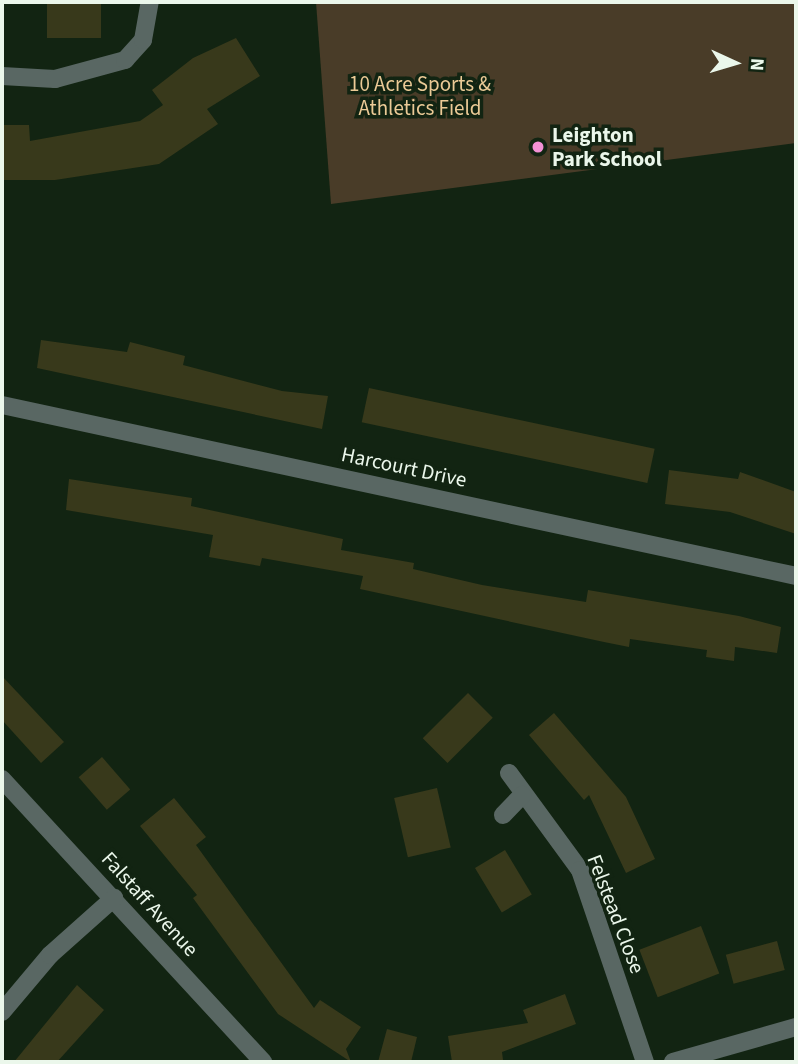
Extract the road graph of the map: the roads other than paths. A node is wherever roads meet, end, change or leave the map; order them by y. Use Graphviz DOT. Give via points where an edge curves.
graph roads {
  1 [pos="150,2"];
  2 [pos="2,76"];
  3 [pos="2,405"];
  4 [pos="796,576"];
  5 [pos="509,773"];
  6 [pos="2,779"];
  7 [pos="522,796"];
  8 [pos="503,815"];
  9 [pos="114,898"];
  10 [pos="2,1012"];
  11 [pos="796,1027"];
  12 [pos="263,1062"];
  13 [pos="645,1062"];
  14 [pos="673,1062"];
  1 -- 2 [label="street" via="143,40 125,60 55,79"];
  3 -- 4 [label="street, Harcourt Drive"];
  5 -- 7 [label="street, Felstead Close"];
  6 -- 9 [label="street, Falstaff Avenue"];
  7 -- 8 [label="street"];
  7 -- 13 [label="street, Felstead Close" via="542,812 580,870"];
  9 -- 10 [label="street" via="50,955"];
  9 -- 12 [label="street, Falstaff Avenue"];
  11 -- 14 [label="street"];
}
